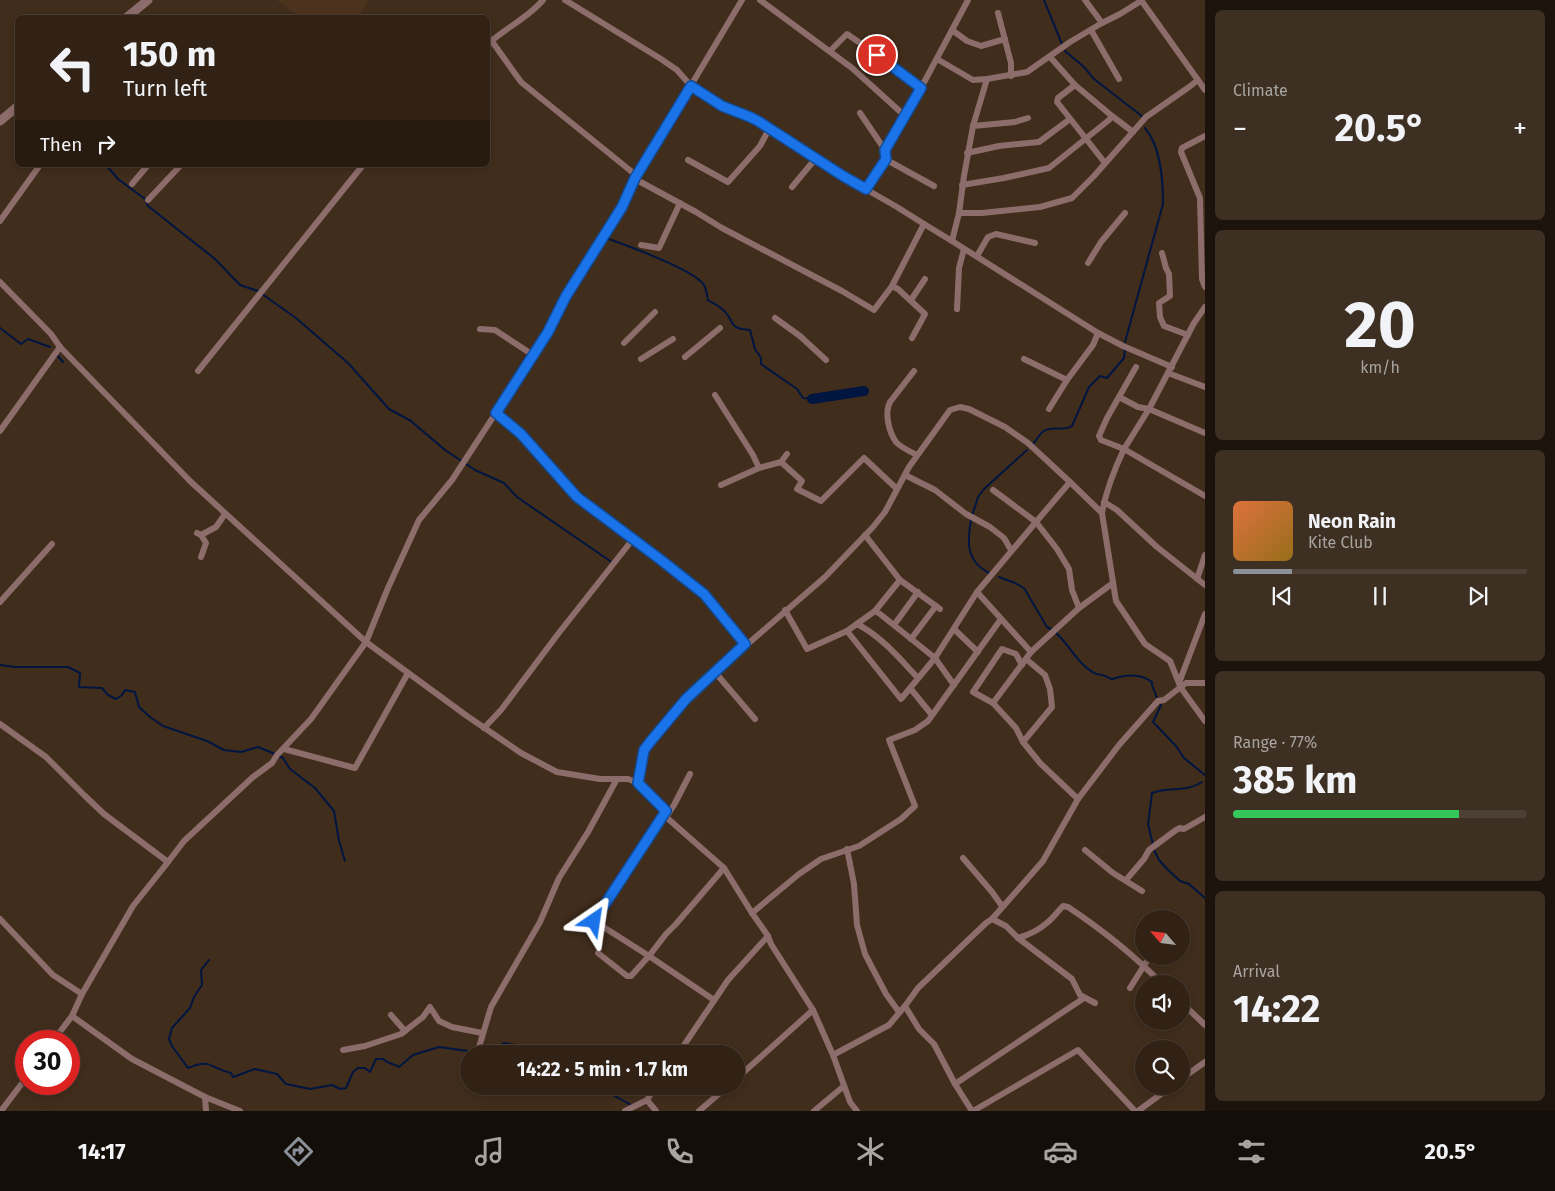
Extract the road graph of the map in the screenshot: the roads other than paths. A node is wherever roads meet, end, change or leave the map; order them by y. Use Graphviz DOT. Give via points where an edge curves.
graph roads {
  1 [pos="148,0"];
  2 [pos="543,0"];
  3 [pos="565,0"];
  4 [pos="742,0"];
  5 [pos="760,0"];
  6 [pos="968,0"];
  7 [pos="1085,0"];
  8 [pos="1141,0"];
  9 [pos="998,14"];
  10 [pos="130,15"];
  11 [pos="1102,23"];
  12 [pos="952,30"];
  13 [pos="1092,30"];
  14 [pos="1005,39"];
  15 [pos="490,41"];
  16 [pos="490,43"];
  17 [pos="830,51"];
  18 [pos="1050,57"];
  19 [pos="937,59"];
  20 [pos="1011,76"];
  21 [pos="1119,79"];
  22 [pos="987,80"];
  23 [pos="1198,80"];
  24 [pos="1075,85"];
  25 [pos="691,86"];
  26 [pos="921,88"];
  27 [pos="1205,90"];
  28 [pos="15,109"];
  29 [pos="860,113"];
  30 [pos="905,116"];
  31 [pos="1112,116"];
  32 [pos="1028,118"];
  33 [pos="1070,119"];
  34 [pos="0,122"];
  35 [pos="972,126"];
  36 [pos="769,128"];
  37 [pos="1133,132"];
  38 [pos="1205,136"];
  39 [pos="1086,138"];
  40 [pos="885,150"];
  41 [pos="967,153"];
  42 [pos="816,158"];
  43 [pos="886,159"];
  44 [pos="688,160"];
  45 [pos="1105,163"];
  46 [pos="39,167"];
  47 [pos="146,167"];
  48 [pos="179,167"];
  49 [pos="361,167"];
  50 [pos="636,177"];
  51 [pos="132,184"];
  52 [pos="962,185"];
  53 [pos="934,186"];
  54 [pos="792,187"];
  55 [pos="866,189"];
  56 [pos="148,200"];
  57 [pos="680,203"];
  58 [pos="959,213"];
  59 [pos="1125,213"];
  60 [pos="0,221"];
  61 [pos="924,224"];
  62 [pos="952,241"];
  63 [pos="1035,244"];
  64 [pos="641,245"];
  65 [pos="964,249"];
  66 [pos="1162,253"];
  67 [pos="977,256"];
  68 [pos="1088,263"];
  69 [pos="925,279"];
  70 [pos="0,282"];
  71 [pos="892,286"];
  72 [pos="1205,286"];
  73 [pos="911,300"];
  74 [pos="1205,307"];
  75 [pos="957,309"];
  76 [pos="655,312"];
  77 [pos="775,318"];
  78 [pos="720,328"];
  79 [pos="480,329"];
  80 [pos="1098,333"];
  81 [pos="1188,335"];
  82 [pos="912,338"];
  83 [pos="673,339"];
  84 [pos="624,343"];
  85 [pos="60,347"];
  86 [pos="533,355"];
  87 [pos="685,357"];
  88 [pos="641,359"];
  89 [pos="826,360"];
  90 [pos="1024,360"];
  91 [pos="1172,366"];
  92 [pos="1136,367"];
  93 [pos="198,371"];
  94 [pos="914,371"];
  95 [pos="1168,373"];
  96 [pos="1067,380"];
  97 [pos="1205,387"];
  98 [pos="715,395"];
  99 [pos="1120,397"];
  100 [pos="1048,409"];
  101 [pos="1150,409"];
  102 [pos="496,413"];
  103 [pos="0,430"];
  104 [pos="1205,433"];
  105 [pos="1124,449"];
  106 [pos="787,454"];
  107 [pos="917,456"];
  108 [pos="781,462"];
  109 [pos="759,468"];
  110 [pos="905,475"];
  111 [pos="1070,482"];
  112 [pos="721,485"];
  113 [pos="897,489"];
  114 [pos="993,490"];
  115 [pos="1205,496"];
  116 [pos="1104,502"];
  117 [pos="1102,513"];
  118 [pos="225,514"];
  119 [pos="1036,522"];
  120 [pos="865,535"];
  121 [pos="633,539"];
  122 [pos="52,544"];
  123 [pos="1011,550"];
  124 [pos="1205,555"];
  125 [pos="201,556"];
  126 [pos="1197,579"];
  127 [pos="900,580"];
  128 [pos="1112,583"];
  129 [pos="1205,585"];
  130 [pos="918,592"];
  131 [pos="977,592"];
  132 [pos="0,602"];
  133 [pos="1079,608"];
  134 [pos="785,610"];
  135 [pos="874,611"];
  136 [pos="1205,614"];
  137 [pos="1001,619"];
  138 [pos="857,624"];
  139 [pos="894,625"];
  140 [pos="954,629"];
  141 [pos="847,631"];
  142 [pos="911,639"];
  143 [pos="366,642"];
  144 [pos="745,644"];
  145 [pos="978,652"];
  146 [pos="1031,652"];
  147 [pos="935,658"];
  148 [pos="1026,659"];
  149 [pos="1022,665"];
  150 [pos="714,671"];
  151 [pos="408,672"];
  152 [pos="918,678"];
  153 [pos="1205,683"];
  154 [pos="954,685"];
  155 [pos="1180,685"];
  156 [pos="910,688"];
  157 [pos="993,703"];
  158 [pos="932,715"];
  159 [pos="755,720"];
  160 [pos="1205,720"];
  161 [pos="0,724"];
  162 [pos="484,728"];
  163 [pos="1023,742"];
  164 [pos="284,749"];
  165 [pos="690,774"];
  166 [pos="617,779"];
  167 [pos="638,783"];
  168 [pos="1078,799"];
  169 [pos="666,814"];
  170 [pos="1205,817"];
  171 [pos="847,849"];
  172 [pos="1085,850"];
  173 [pos="963,858"];
  174 [pos="168,862"];
  175 [pos="724,868"];
  176 [pos="1126,880"];
  177 [pos="1142,891"];
  178 [pos="1002,906"];
  179 [pos="752,913"];
  180 [pos="992,919"];
  181 [pos="0,920"];
  182 [pos="768,936"];
  183 [pos="1018,938"];
  184 [pos="598,952"];
  185 [pos="649,956"];
  186 [pos="1145,967"];
  187 [pos="1153,975"];
  188 [pos="1130,988"];
  189 [pos="82,994"];
  190 [pos="1084,998"];
  191 [pos="714,1000"];
  192 [pos="1094,1003"];
  193 [pos="905,1006"];
  194 [pos="813,1010"];
  195 [pos="1190,1011"];
  196 [pos="899,1012"];
  197 [pos="72,1016"];
  198 [pos="391,1016"];
  199 [pos="1205,1025"];
  200 [pos="61,1030"];
  201 [pos="405,1031"];
  202 [pos="482,1033"];
  203 [pos="479,1045"];
  204 [pos="684,1045"];
  205 [pos="343,1050"];
  206 [pos="833,1055"];
  207 [pos="1205,1062"];
  208 [pos="745,1071"];
  209 [pos="1190,1073"];
  210 [pos="954,1084"];
  211 [pos="844,1086"];
  212 [pos="15,1093"];
  213 [pos="650,1095"];
  214 [pos="718,1095"];
  215 [pos="1159,1095"];
  216 [pos="205,1097"];
  217 [pos="647,1100"];
  218 [pos="1,1111"];
  219 [pos="206,1111"];
  220 [pos="240,1111"];
  221 [pos="625,1111"];
  222 [pos="656,1111"];
  223 [pos="699,1111"];
  224 [pos="814,1111"];
  225 [pos="857,1111"];
  226 [pos="972,1111"];
  227 [pos="1137,1111"];
  1 -- 10 [label="street"];
  2 -- 15 [label="street"];
  3 -- 25 [label="street" via="661,59 677,70"];
  4 -- 25 [label="street"];
  5 -- 17 [label="street"];
  6 -- 12 [label="street"];
  7 -- 11 [label="street"];
  8 -- 11 [label="street"];
  8 -- 23 [label="street"];
  9 -- 14 [label="street"];
  11 -- 13 [label="street"];
  12 -- 14 [label="street" via="981,46"];
  12 -- 19 [label="street"];
  13 -- 18 [label="street"];
  13 -- 21 [label="street"];
  14 -- 20 [label="street"];
  16 -- 50 [label="street" via="521,82"];
  17 -- 26 [label="street" via="847,34"];
  17 -- 30 [label="street"];
  18 -- 20 [label="street" via="1027,72"];
  18 -- 24 [label="street"];
  19 -- 22 [label="street" via="973,80"];
  19 -- 26 [label="street"];
  20 -- 22 [label="street"];
  22 -- 35 [label="street"];
  23 -- 27 [label="street"];
  23 -- 37 [label="street" via="1146,117"];
  24 -- 31 [label="street"];
  24 -- 33 [label="street" via="1057,102"];
  25 -- 36 [label="street" via="722,106"];
  25 -- 50 [label="street"];
  26 -- 30 [label="street"];
  28 -- 34 [label="street"];
  29 -- 40 [label="street"];
  30 -- 40 [label="street"];
  31 -- 37 [label="street"];
  31 -- 39 [label="street"];
  32 -- 35 [label="street"];
  33 -- 39 [label="street"];
  33 -- 41 [label="street" via="1039,142"];
  35 -- 41 [label="street"];
  36 -- 42 [label="street"];
  36 -- 44 [label="street" via="760,146 728,182"];
  37 -- 45 [label="street"];
  38 -- 72 [label="street" via="1182,148 1181,152 1200,198 1202,279"];
  39 -- 45 [label="street"];
  39 -- 52 [label="street" via="1049,168"];
  40 -- 43 [label="street"];
  41 -- 52 [label="street"];
  42 -- 54 [label="street"];
  42 -- 55 [label="street"];
  43 -- 53 [label="street"];
  43 -- 55 [label="street"];
  45 -- 58 [label="street" via="1072,198 1040,207"];
  46 -- 60 [label="street"];
  47 -- 51 [label="street"];
  48 -- 56 [label="street"];
  49 -- 93 [label="street"];
  50 -- 57 [label="street"];
  50 -- 86 [label="street" via="622,207"];
  52 -- 58 [label="street"];
  55 -- 61 [label="street"];
  57 -- 64 [label="street" via="659,248"];
  57 -- 71 [label="street" via="874,310"];
  58 -- 62 [label="street"];
  59 -- 68 [label="street"];
  61 -- 62 [label="street"];
  61 -- 71 [label="street"];
  62 -- 65 [label="street"];
  63 -- 67 [label="street" via="996,234 988,237"];
  65 -- 67 [label="street"];
  65 -- 75 [label="street" via="959,268"];
  66 -- 81 [label="street" via="1169,274 1170,296 1159,303 1160,317 1164,326"];
  67 -- 80 [label="street"];
  69 -- 73 [label="street"];
  70 -- 85 [label="street"];
  71 -- 73 [label="street"];
  73 -- 82 [label="street" via="925,314"];
  74 -- 81 [label="street"];
  76 -- 84 [label="street"];
  77 -- 89 [label="street"];
  78 -- 87 [label="street"];
  79 -- 86 [label="street" via="495,330"];
  80 -- 91 [label="street"];
  80 -- 96 [label="street"];
  81 -- 91 [label="street"];
  83 -- 88 [label="street"];
  85 -- 103 [label="street"];
  85 -- 118 [label="street"];
  86 -- 102 [label="street"];
  90 -- 96 [label="street"];
  91 -- 95 [label="street"];
  92 -- 99 [label="street"];
  94 -- 107 [label="street" via="890,402 887,414 897,443"];
  95 -- 97 [label="street"];
  95 -- 101 [label="street"];
  96 -- 100 [label="street"];
  98 -- 109 [label="street"];
  99 -- 101 [label="street" via="1138,407"];
  99 -- 105 [label="street" via="1099,436 1101,440"];
  101 -- 104 [label="street"];
  101 -- 105 [label="street"];
  102 -- 121 [label="street" via="521,434 577,497"];
  102 -- 143 [label="street" via="452,480 419,520"];
  105 -- 115 [label="street"];
  105 -- 116 [label="street"];
  106 -- 108 [label="street"];
  107 -- 110 [label="street"];
  107 -- 111 [label="street" via="950,410 960,407 978,412 1005,427 1028,443"];
  108 -- 109 [label="street"];
  108 -- 113 [label="street" via="802,482 797,490 821,501 864,458"];
  109 -- 112 [label="street"];
  110 -- 113 [label="street"];
  110 -- 123 [label="street" via="935,490 966,514 990,526 1004,538"];
  111 -- 117 [label="street"];
  111 -- 119 [label="street"];
  113 -- 120 [label="street" via="885,512"];
  114 -- 119 [label="street"];
  116 -- 117 [label="street"];
  116 -- 126 [label="street"];
  117 -- 128 [label="street"];
  118 -- 125 [label="street" via="216,528 199,534 206,543"];
  118 -- 143 [label="street"];
  119 -- 123 [label="street"];
  119 -- 133 [label="street" via="1068,569"];
  120 -- 127 [label="street"];
  120 -- 134 [label="street" via="825,578"];
  121 -- 144 [label="street" via="704,594"];
  121 -- 162 [label="street"];
  122 -- 132 [label="street"];
  123 -- 131 [label="street"];
  124 -- 126 [label="street"];
  126 -- 129 [label="street"];
  127 -- 130 [label="street"];
  127 -- 135 [label="street"];
  128 -- 133 [label="street"];
  128 -- 155 [label="street" via="1116,601 1145,644 1170,661"];
  130 -- 139 [label="street"];
  130 -- 142 [label="street" via="938,607"];
  131 -- 137 [label="street"];
  131 -- 140 [label="street"];
  133 -- 146 [label="street"];
  134 -- 141 [label="street" via="807,649"];
  134 -- 144 [label="street"];
  135 -- 138 [label="street"];
  135 -- 139 [label="street"];
  136 -- 155 [label="street"];
  137 -- 145 [label="street"];
  137 -- 146 [label="street"];
  138 -- 141 [label="street"];
  138 -- 152 [label="street" via="875,635"];
  139 -- 142 [label="street"];
  140 -- 145 [label="street"];
  140 -- 147 [label="street"];
  141 -- 156 [label="street" via="901,699"];
  142 -- 147 [label="street"];
  143 -- 151 [label="street"];
  143 -- 164 [label="street" via="311,719"];
  144 -- 150 [label="street"];
  145 -- 154 [label="street"];
  146 -- 148 [label="street"];
  147 -- 152 [label="street"];
  147 -- 154 [label="street"];
  148 -- 149 [label="street"];
  148 -- 163 [label="street" via="1045,675 1052,707"];
  149 -- 157 [label="street"];
  149 -- 157 [label="street" via="1016,654 1002,649 973,692"];
  150 -- 159 [label="street"];
  150 -- 167 [label="street" via="644,750"];
  151 -- 162 [label="street"];
  151 -- 164 [label="street" via="355,768"];
  152 -- 156 [label="street"];
  153 -- 155 [label="street"];
  154 -- 158 [label="street"];
  155 -- 160 [label="street"];
  155 -- 168 [label="street" via="1152,707"];
  156 -- 158 [label="street"];
  157 -- 163 [label="street" via="1016,728"];
  158 -- 171 [label="street" via="915,730 889,740 915,806 880,833 859,846"];
  161 -- 174 [label="street" via="46,757 104,814"];
  162 -- 166 [label="street" via="556,772"];
  163 -- 168 [label="street"];
  164 -- 174 [label="street" via="272,764 253,777 184,841"];
  165 -- 169 [label="street"];
  166 -- 167 [label="street"];
  166 -- 202 [label="street" via="559,878 540,922 491,1007"];
  167 -- 169 [label="street"];
  168 -- 178 [label="street" via="1043,861"];
  169 -- 175 [label="street"];
  169 -- 185 [label="street" via="594,919"];
  170 -- 176 [label="street" via="1176,830 1149,850"];
  171 -- 179 [label="street" via="821,859"];
  171 -- 196 [label="street" via="854,884 856,925 865,954"];
  172 -- 176 [label="street"];
  173 -- 178 [label="street"];
  174 -- 189 [label="street" via="133,906"];
  175 -- 179 [label="street"];
  175 -- 185 [label="street"];
  176 -- 177 [label="street"];
  178 -- 180 [label="street"];
  179 -- 182 [label="street"];
  180 -- 183 [label="street" via="1006,926"];
  180 -- 193 [label="street" via="918,988"];
  181 -- 189 [label="street" via="53,975"];
  182 -- 191 [label="street"];
  182 -- 194 [label="street"];
  183 -- 186 [label="street" via="1050,921 1063,906 1068,907"];
  183 -- 190 [label="street" via="1072,979"];
  184 -- 185 [label="street" via="627,976 631,976"];
  185 -- 191 [label="street"];
  186 -- 187 [label="street"];
  186 -- 188 [label="street"];
  189 -- 197 [label="street"];
  190 -- 192 [label="street"];
  190 -- 210 [label="street"];
  191 -- 204 [label="street"];
  193 -- 196 [label="street"];
  193 -- 210 [label="street" via="919,1029 934,1044"];
  194 -- 206 [label="street"];
  194 -- 208 [label="street"];
  195 -- 199 [label="street"];
  196 -- 206 [label="street" via="888,1025"];
  197 -- 200 [label="street"];
  197 -- 216 [label="street" via="132,1059"];
  198 -- 201 [label="street"];
  201 -- 202 [label="street" via="430,1007 439,1021"];
  201 -- 205 [label="street" via="365,1046"];
  202 -- 203 [label="street"];
  206 -- 211 [label="street"];
  207 -- 209 [label="street"];
  210 -- 226 [label="street"];
  211 -- 224 [label="street"];
  211 -- 225 [label="street"];
  212 -- 218 [label="street"];
  213 -- 217 [label="street"];
  214 -- 223 [label="street"];
  215 -- 227 [label="street"];
  216 -- 219 [label="street"];
  216 -- 220 [label="street"];
  217 -- 221 [label="street"];
  217 -- 222 [label="street"];
  226 -- 227 [label="street" via="1078,1050"];
}
